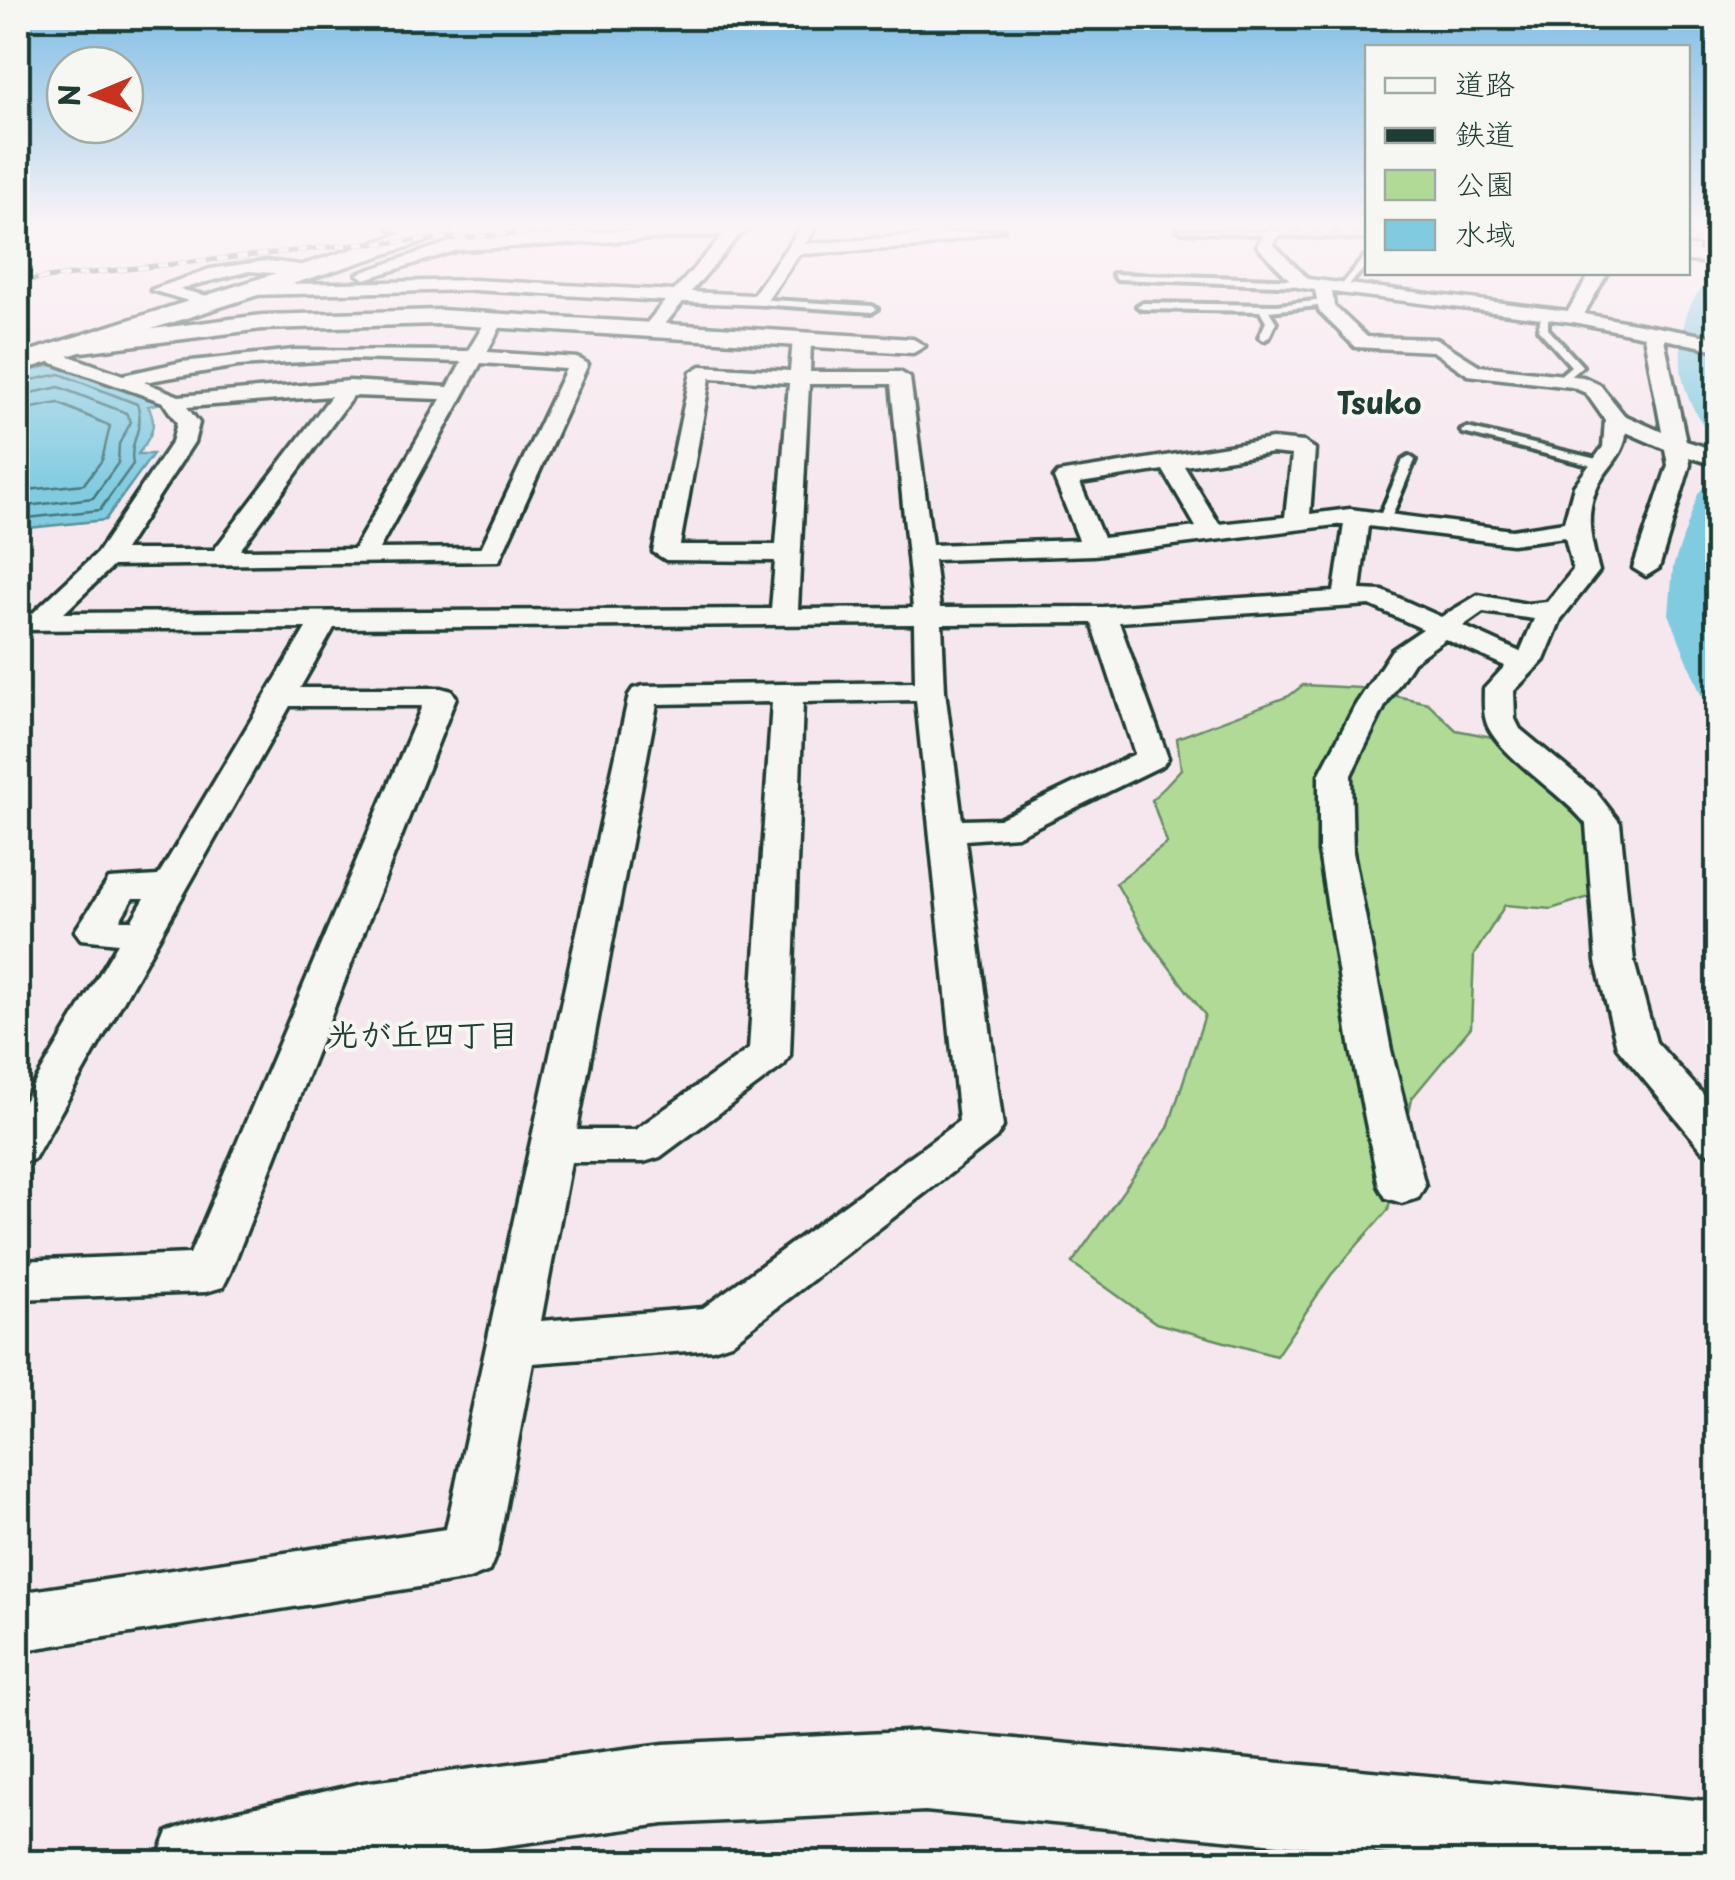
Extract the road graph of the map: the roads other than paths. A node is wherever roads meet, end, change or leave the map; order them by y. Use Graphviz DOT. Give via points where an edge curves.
graph roads {
  1 [pos="165,317"];
  2 [pos="662,317"];
  3 [pos="1268,317"];
  4 [pos="1336,317"];
  5 [pos="1545,317"];
  6 [pos="1569,317"];
  7 [pos="1573,317"];
  8 [pos="495,320"];
  9 [pos="650,330"];
  10 [pos="1662,335"];
  11 [pos="1264,338"];
  12 [pos="802,339"];
  13 [pos="1717,344"];
  14 [pos="82,345"];
  15 [pos="913,346"];
  16 [pos="48,355"];
  17 [pos="478,356"];
  18 [pos="18,364"];
  19 [pos="800,378"];
  20 [pos="1562,378"];
  21 [pos="125,380"];
  22 [pos="349,388"];
  23 [pos="454,393"];
  24 [pos="175,403"];
  25 [pos="1616,420"];
  26 [pos="1467,431"];
  27 [pos="1684,448"];
  28 [pos="1718,459"];
  29 [pos="1409,460"];
  30 [pos="1170,462"];
  31 [pos="1602,464"];
  32 [pos="1357,517"];
  33 [pos="1384,518"];
  34 [pos="1297,520"];
  35 [pos="1575,528"];
  36 [pos="1211,532"];
  37 [pos="1094,547"];
  38 [pos="787,552"];
  39 [pos="921,553"];
  40 [pos="364,554"];
  41 [pos="222,557"];
  42 [pos="106,558"];
  43 [pos="1646,568"];
  44 [pos="1346,599"];
  45 [pos="1555,609"];
  46 [pos="1103,615"];
  47 [pos="784,616"];
  48 [pos="928,617"];
  49 [pos="28,622"];
  50 [pos="323,623"];
  51 [pos="1443,628"];
  52 [pos="1524,664"];
  53 [pos="930,691"];
  54 [pos="788,693"];
  55 [pos="280,697"];
  56 [pos="948,830"];
  57 [pos="170,886"];
  58 [pos="143,932"];
  59 [pos="1718,1140"];
  60 [pos="551,1146"];
  61 [pos="18,1148"];
  62 [pos="1402,1186"];
  63 [pos="18,1280"];
  64 [pos="511,1344"];
  65 [pos="18,1622"];
  66 [pos="1718,1844"];
  67 [pos="1632,1849"];
  68 [pos="198,1862"];
  1 -- 14 [label="main road"];
  2 -- 9 [label="street"];
  3 -- 11 [label="lane"];
  4 -- 20 [label="street" via="1362,344 1438,346 1475,372"];
  5 -- 20 [label="lane" via="1544,329 1577,366"];
  6 -- 7 [label="street"];
  7 -- 10 [label="street"];
  8 -- 9 [label="street"];
  8 -- 14 [label="street" via="314,318"];
  8 -- 17 [label="street"];
  9 -- 12 [label="street"];
  10 -- 13 [label="street"];
  10 -- 27 [label="street"];
  12 -- 15 [label="street"];
  12 -- 19 [label="street"];
  14 -- 16 [label="main road"];
  16 -- 18 [label="main road"];
  16 -- 21 [label="street"];
  17 -- 21 [label="street" via="295,352"];
  17 -- 23 [label="street"];
  17 -- 40 [label="street" via="578,364 490,556"];
  19 -- 38 [label="street"];
  19 -- 38 [label="street" via="701,372 666,552"];
  19 -- 39 [label="street" via="900,378"];
  20 -- 25 [label="street" via="1593,389"];
  21 -- 24 [label="street"];
  22 -- 23 [label="street"];
  22 -- 24 [label="street" via="249,391"];
  22 -- 41 [label="street"];
  23 -- 40 [label="street"];
  24 -- 42 [label="street" via="188,423 183,442"];
  25 -- 27 [label="street"];
  25 -- 31 [label="street" via="1614,447"];
  26 -- 31 [label="lane"];
  27 -- 28 [label="street"];
  27 -- 43 [label="street"];
  29 -- 33 [label="lane"];
  30 -- 34 [label="street" via="1272,446 1304,449"];
  30 -- 36 [label="street"];
  30 -- 37 [label="street" via="1066,478"];
  31 -- 35 [label="street" via="1586,486"];
  32 -- 33 [label="street"];
  32 -- 34 [label="street"];
  32 -- 44 [label="street"];
  33 -- 35 [label="street" via="1512,537"];
  34 -- 36 [label="street"];
  35 -- 45 [label="street" via="1586,571"];
  36 -- 37 [label="street"];
  37 -- 39 [label="street"];
  38 -- 47 [label="street"];
  39 -- 48 [label="street"];
  40 -- 41 [label="street"];
  41 -- 42 [label="street"];
  42 -- 49 [label="street"];
  44 -- 46 [label="street"];
  44 -- 51 [label="street" via="1374,598"];
  45 -- 51 [label="street" via="1527,612 1478,603"];
  45 -- 52 [label="street"];
  46 -- 48 [label="street"];
  46 -- 56 [label="street" via="1152,758 1005,828"];
  47 -- 48 [label="street"];
  47 -- 50 [label="street"];
  48 -- 53 [label="street"];
  49 -- 50 [label="street"];
  50 -- 55 [label="street"];
  51 -- 52 [label="street"];
  51 -- 62 [label="street" via="1402,656 1335,776 1336,852"];
  52 -- 59 [label="street" via="1499,689 1500,719 1507,734 1603,823 1615,962 1637,1048"];
  53 -- 54 [label="street"];
  53 -- 56 [label="street"];
  54 -- 60 [label="street" via="644,694"];
  54 -- 60 [label="street" via="769,1056 644,1146"];
  55 -- 57 [label="street"];
  55 -- 63 [label="street" via="441,697 206,1273"];
  56 -- 64 [label="street" via="980,1127 713,1328"];
  57 -- 58 [label="street"];
  57 -- 58 [label="street" via="122,887 94,931"];
  58 -- 61 [label="street"];
  60 -- 64 [label="street"];
  64 -- 65 [label="street" via="468,1552"];
  66 -- 67 [label="street"];
  67 -- 68 [label="street" via="925,1771 664,1784 363,1824"];
}
